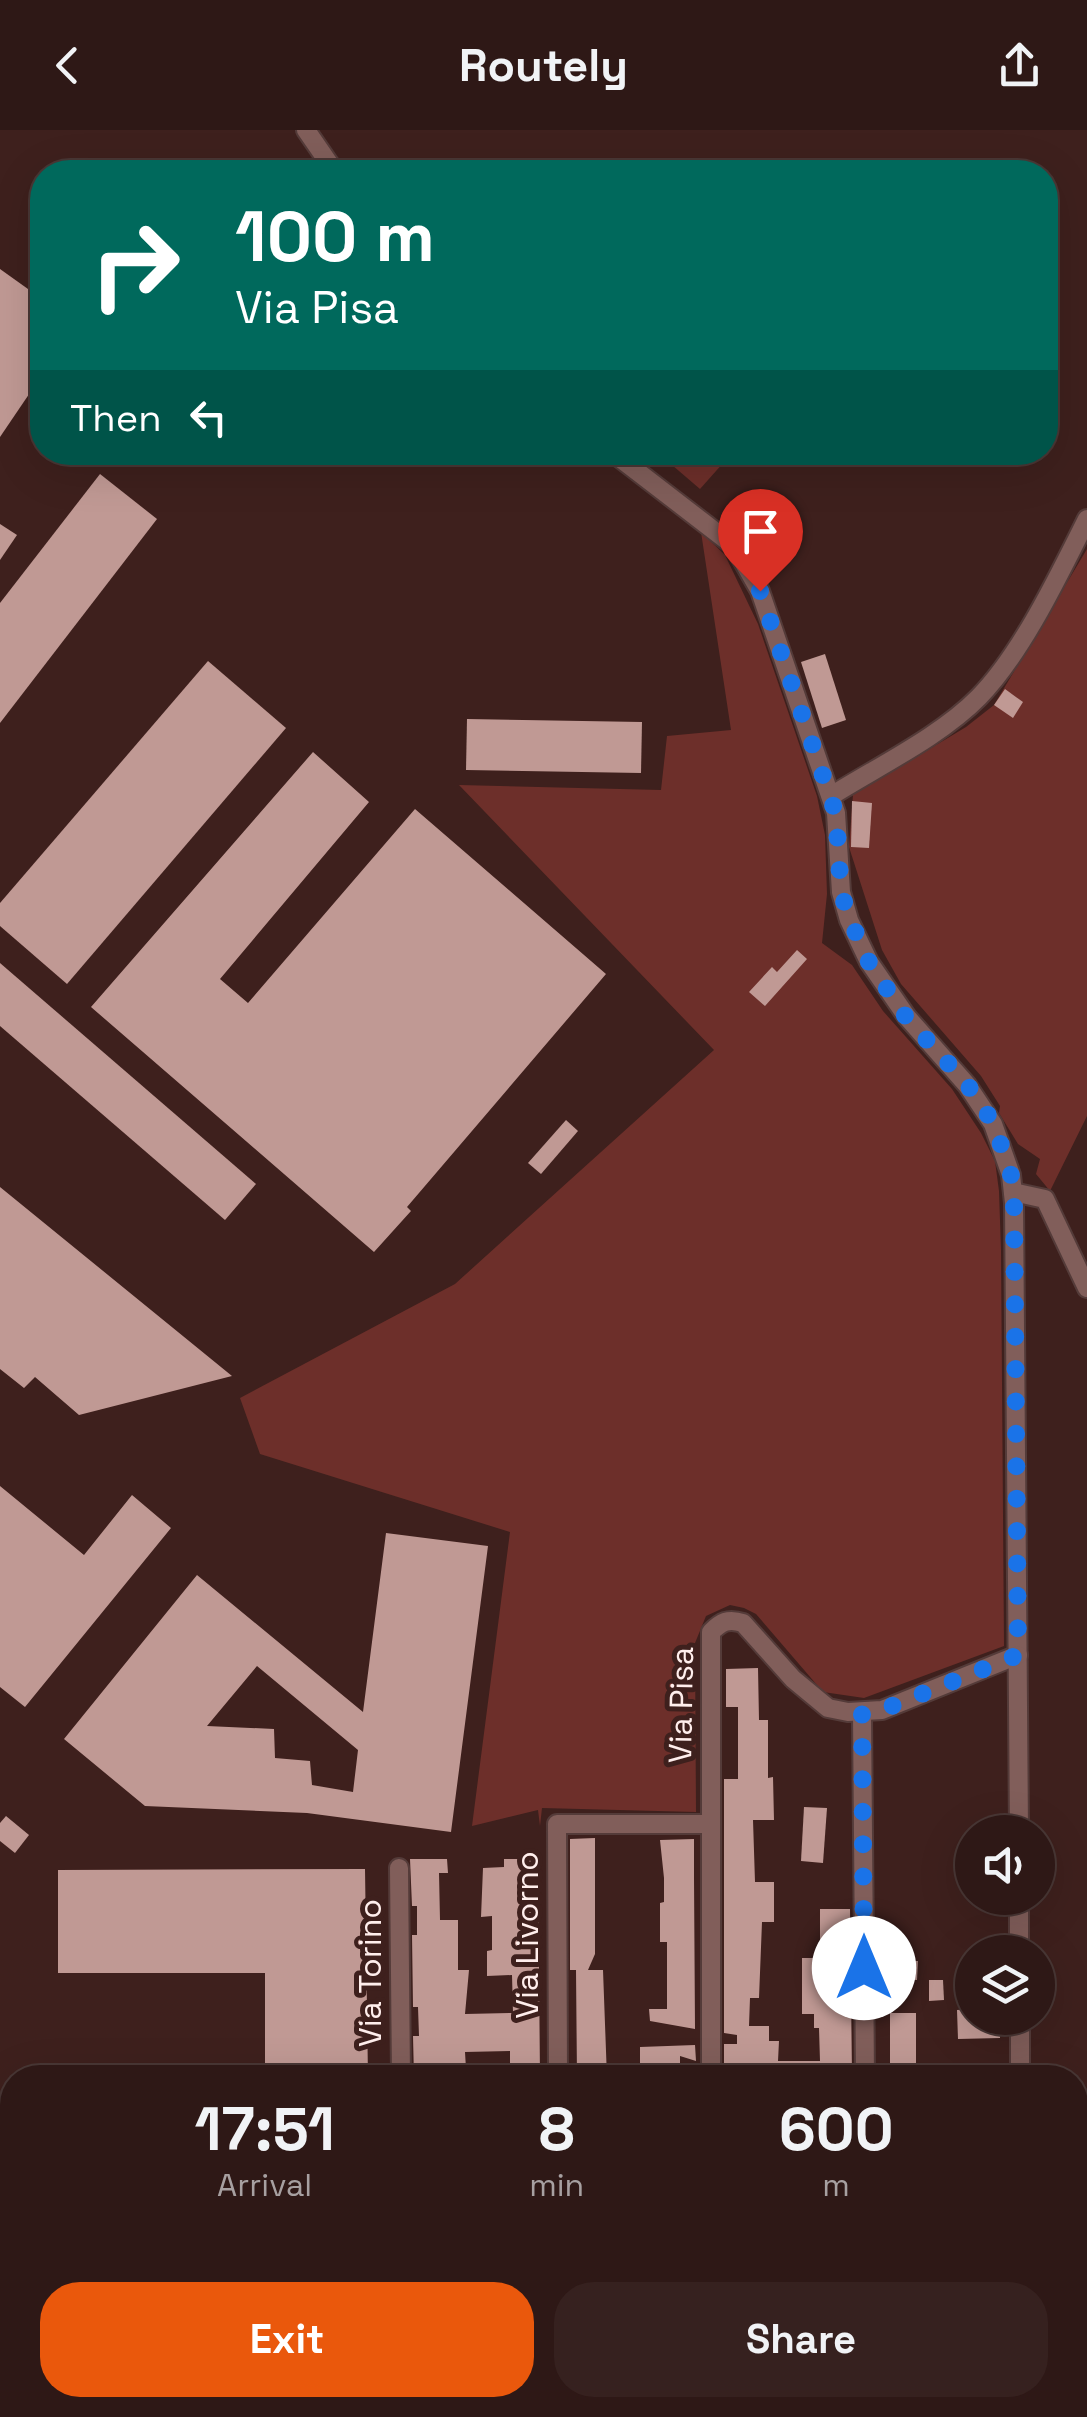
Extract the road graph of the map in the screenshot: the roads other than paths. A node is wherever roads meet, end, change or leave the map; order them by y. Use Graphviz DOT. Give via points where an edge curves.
graph roads {
  1 [pos="306,130"];
  2 [pos="326,160"];
  3 [pos="630,465"];
  4 [pos="1087,519"];
  5 [pos="1087,528"];
  6 [pos="1067,558"];
  7 [pos="831,796"];
  8 [pos="1013,1192"];
  9 [pos="1087,1288"];
  10 [pos="1018,1655"];
  11 [pos="862,1714"];
  12 [pos="1018,1815"];
  13 [pos="710,1824"];
  14 [pos="399,1868"];
  15 [pos="1020,2035"];
  16 [pos="401,2065"];
  17 [pos="558,2065"];
  18 [pos="711,2065"];
  19 [pos="865,2065"];
  20 [pos="1020,2065"];
  1 -- 2 [label="street"];
  3 -- 7 [label="street" via="720,532 745,561"];
  4 -- 6 [label="street"];
  5 -- 6 [label="street"];
  6 -- 7 [label="street" via="1013,652 976,700"];
  7 -- 8 [label="street" via="841,892 869,962 994,1124"];
  8 -- 9 [label="street" via="1044,1199"];
  8 -- 10 [label="street"];
  10 -- 11 [label="street"];
  10 -- 12 [label="street"];
  11 -- 13 [label="street, Via Pisa" via="828,1708 743,1623 721,1622 711,1632"];
  11 -- 19 [label="street"];
  13 -- 17 [label="street, Via Livorno" via="557,1824"];
  13 -- 18 [label="street, Via Pisa"];
  14 -- 16 [label="street, Via Torino"];
  15 -- 20 [label="street"];
}
